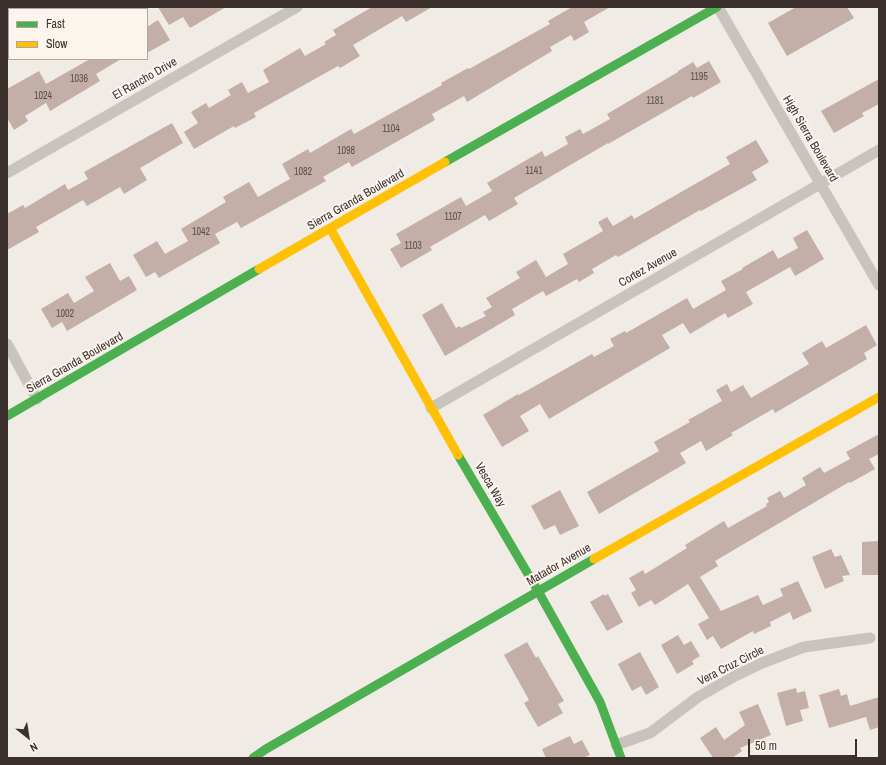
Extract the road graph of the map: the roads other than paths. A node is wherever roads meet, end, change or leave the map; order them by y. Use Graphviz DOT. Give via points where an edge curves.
graph roads {
  1 [pos="297,7"];
  2 [pos="718,7"];
  3 [pos="879,150"];
  4 [pos="7,173"];
  5 [pos="821,184"];
  6 [pos="330,228"];
  7 [pos="879,285"];
  8 [pos="7,344"];
  9 [pos="879,397"];
  10 [pos="37,398"];
  11 [pos="431,408"];
  12 [pos="7,416"];
  13 [pos="538,591"];
  14 [pos="870,638"];
  15 [pos="616,745"];
  16 [pos="253,758"];
  17 [pos="621,758"];
  1 -- 4 [label="street, El Rancho Drive"];
  2 -- 5 [label="street, High Sierra Boulevard"];
  2 -- 6 [label="street, Sierra Granda Boulevard"];
  3 -- 5 [label="street, Cortez Avenue"];
  5 -- 7 [label="street, High Sierra Boulevard"];
  5 -- 11 [label="street, Cortez Avenue"];
  6 -- 10 [label="street, Sierra Granda Boulevard"];
  6 -- 11 [label="street, Vesca Way"];
  8 -- 10 [label="street"];
  9 -- 13 [label="street, Matador Avenue"];
  10 -- 12 [label="street, Sierra Granda Boulevard"];
  11 -- 13 [label="street, Vesca Way"];
  13 -- 15 [label="street, Vesca Way" via="600,702"];
  13 -- 16 [label="street, Matador Avenue"];
  14 -- 15 [label="street, Vera Cruz Circle" via="804,647 762,663 698,697 650,733"];
  15 -- 17 [label="street, Vesca Way"];
}
